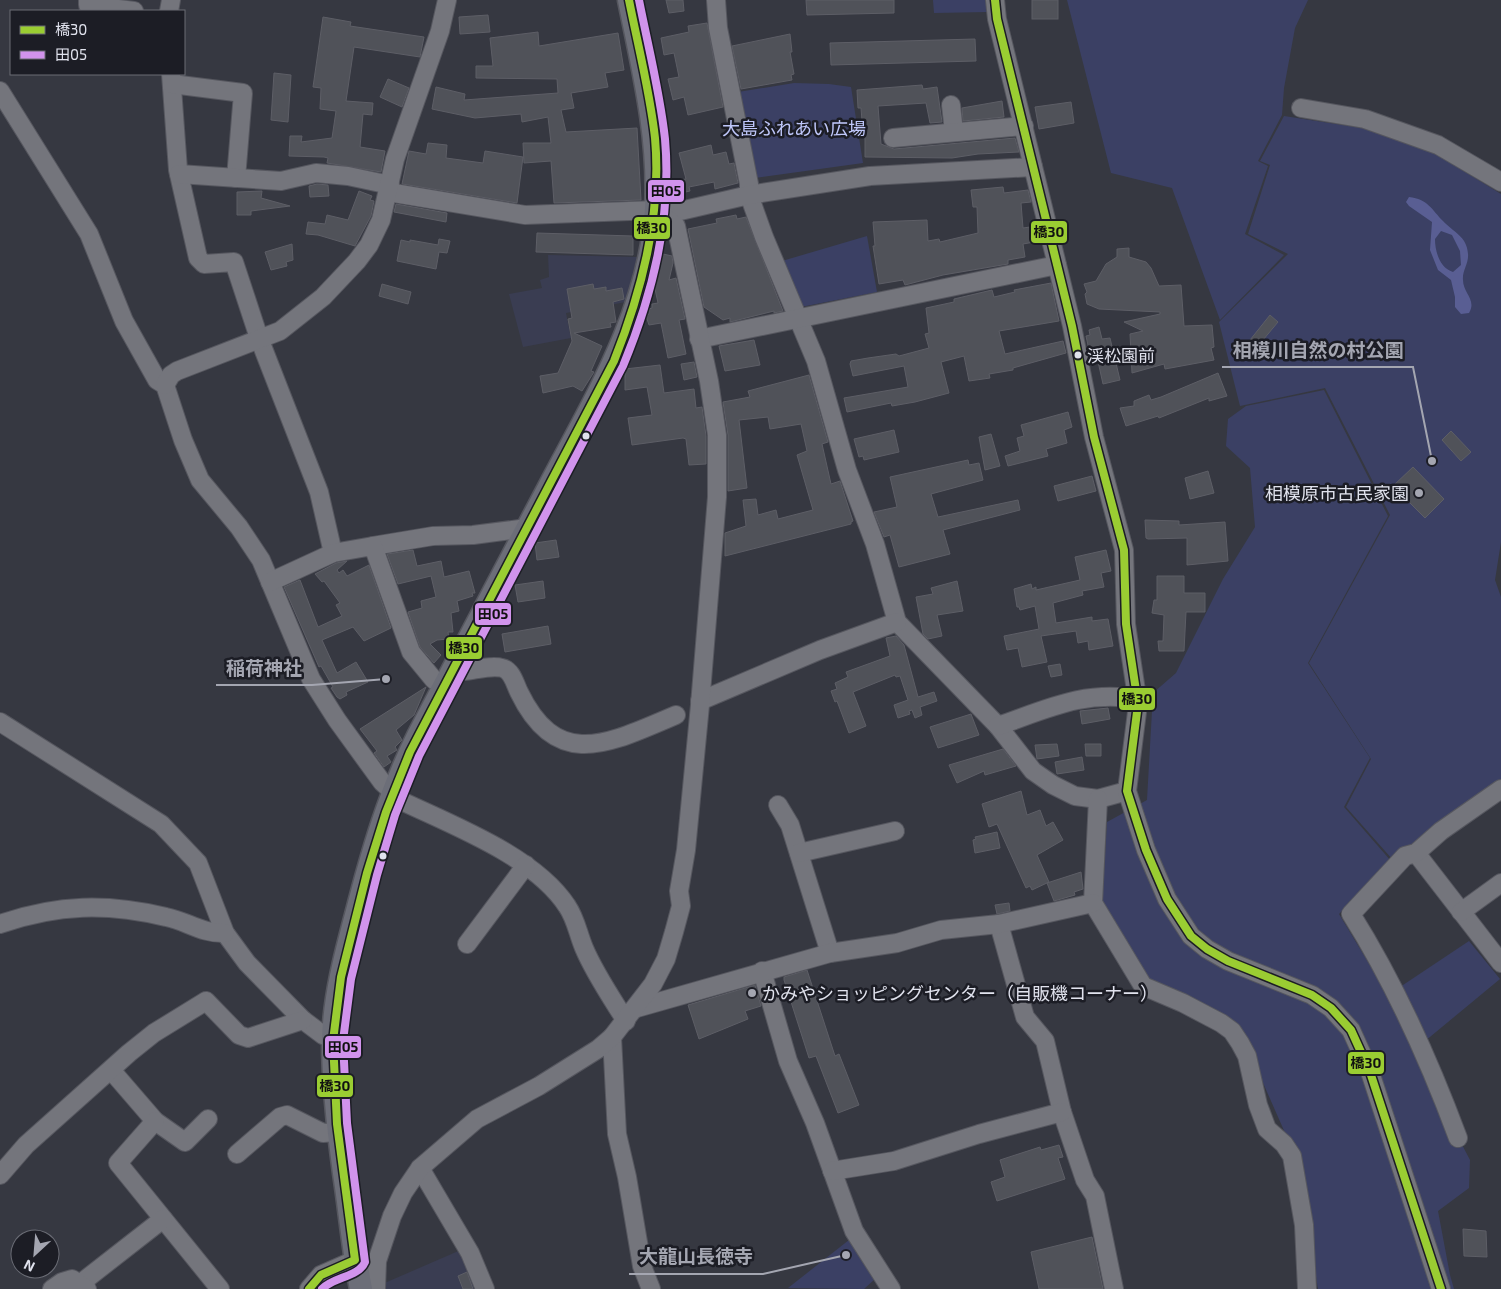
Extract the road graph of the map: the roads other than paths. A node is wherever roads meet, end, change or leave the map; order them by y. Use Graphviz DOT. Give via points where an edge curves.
graph roads {
  1 [pos="88,0"];
  2 [pos="447,0"];
  3 [pos="629,0"];
  4 [pos="716,0"];
  5 [pos="995,0"];
  6 [pos="126,10"];
  7 [pos="172,79"];
  8 [pos="0,91"];
  9 [pos="951,105"];
  10 [pos="1300,108"];
  11 [pos="1024,126"];
  12 [pos="948,137"];
  13 [pos="893,138"];
  14 [pos="1033,167"];
  15 [pos="179,174"];
  16 [pos="236,178"];
  17 [pos="1501,182"];
  18 [pos="389,188"];
  19 [pos="750,195"];
  20 [pos="656,210"];
  21 [pos="1057,264"];
  22 [pos="800,319"];
  23 [pos="259,338"];
  24 [pos="699,338"];
  25 [pos="165,386"];
  26 [pos="527,528"];
  27 [pos="373,546"];
  28 [pos="333,552"];
  29 [pos="270,582"];
  30 [pos="897,622"];
  31 [pos="464,671"];
  32 [pos="434,680"];
  33 [pos="700,701"];
  34 [pos="1137,701"];
  35 [pos="676,715"];
  36 [pos="0,722"];
  37 [pos="998,726"];
  38 [pos="1126,787"];
  39 [pos="1501,789"];
  40 [pos="392,794"];
  41 [pos="1098,799"];
  42 [pos="778,805"];
  43 [pos="894,832"];
  44 [pos="799,853"];
  45 [pos="1416,853"];
  46 [pos="526,865"];
  47 [pos="1501,883"];
  48 [pos="1092,903"];
  49 [pos="1461,912"];
  50 [pos="0,924"];
  51 [pos="999,924"];
  52 [pos="224,933"];
  53 [pos="467,944"];
  54 [pos="830,953"];
  55 [pos="1501,963"];
  56 [pos="762,971"];
  57 [pos="631,1014"];
  58 [pos="303,1020"];
  59 [pos="612,1037"];
  60 [pos="333,1040"];
  61 [pos="111,1070"];
  62 [pos="1062,1112"];
  63 [pos="208,1119"];
  64 [pos="155,1121"];
  65 [pos="339,1132"];
  66 [pos="1458,1138"];
  67 [pos="237,1154"];
  68 [pos="420,1168"];
  69 [pos="832,1172"];
  70 [pos="0,1175"];
  71 [pos="163,1219"];
  72 [pos="355,1260"];
  73 [pos="84,1286"];
  74 [pos="52,1289"];
  75 [pos="220,1289"];
  76 [pos="308,1289"];
  77 [pos="361,1289"];
  78 [pos="376,1289"];
  79 [pos="485,1289"];
  80 [pos="651,1289"];
  81 [pos="891,1289"];
  82 [pos="1114,1289"];
  83 [pos="1307,1289"];
  84 [pos="1441,1289"];
  1 -- 6 [label="street" via="88,5"];
  2 -- 18 [label="street" via="440,32 395,159"];
  3 -- 20 [label="main road" via="651,110"];
  4 -- 19 [label="street" via="718,28"];
  5 -- 11 [label="street"];
  7 -- 15 [label="street"];
  7 -- 16 [label="street" via="242,93"];
  8 -- 25 [label="street" via="89,234 124,321 156,380"];
  9 -- 12 [label="street"];
  10 -- 17 [label="street" via="1365,119 1438,145"];
  11 -- 12 [label="street"];
  11 -- 14 [label="street"];
  12 -- 13 [label="street"];
  14 -- 19 [label="street" via="870,176"];
  14 -- 21 [label="street"];
  15 -- 16 [label="street"];
  15 -- 23 [label="street" via="198,258 204,264 234,262"];
  16 -- 18 [label="street" via="281,181 316,174 348,176"];
  18 -- 20 [label="street" via="525,215"];
  18 -- 23 [label="street" via="381,220 357,261 307,311 280,331"];
  19 -- 20 [label="street" via="676,212"];
  19 -- 22 [label="street" via="764,237"];
  20 -- 24 [label="street" via="676,226"];
  20 -- 26 [label="main road" via="642,287 628,330"];
  21 -- 22 [label="street"];
  21 -- 34 [label="street" via="1094,437 1124,550 1126,624"];
  22 -- 24 [label="street"];
  22 -- 30 [label="street" via="816,361 847,470 875,544"];
  23 -- 25 [label="street" via="177,371"];
  23 -- 28 [label="street" via="319,492"];
  24 -- 33 [label="street" via="717,435 717,497"];
  25 -- 29 [label="street" via="200,480 253,546"];
  26 -- 27 [label="street" via="433,536"];
  26 -- 40 [label="main road" via="418,736"];
  27 -- 28 [label="street"];
  27 -- 32 [label="street" via="410,652"];
  28 -- 29 [label="street"];
  29 -- 40 [label="street" via="316,686"];
  30 -- 33 [label="street" via="820,650"];
  30 -- 37 [label="street"];
  31 -- 35 [label="street" via="502,668 510,672 540,726 564,742 578,745 620,739"];
  33 -- 57 [label="street" via="679,891 681,906 666,959"];
  34 -- 37 [label="street" via="1115,695 1074,700"];
  34 -- 38 [label="street"];
  36 -- 52 [label="street" via="161,824 198,863"];
  37 -- 41 [label="street" via="1033,771 1075,796"];
  38 -- 41 [label="street"];
  38 -- 84 [label="street" via="1146,850 1167,899 1192,936 1228,961 1312,995 1346,1022 1370,1072"];
  39 -- 45 [label="street" via="1441,831"];
  40 -- 46 [label="street"];
  40 -- 60 [label="main road" via="369,862 346,951"];
  41 -- 48 [label="street"];
  42 -- 44 [label="street" via="790,825"];
  43 -- 44 [label="street"];
  44 -- 54 [label="street"];
  45 -- 49 [label="street"];
  45 -- 66 [label="street" via="1405,856 1351,914 1381,965 1423,1052"];
  46 -- 53 [label="street"];
  46 -- 57 [label="street" via="548,882 568,908 588,956"];
  47 -- 49 [label="street"];
  48 -- 51 [label="street"];
  48 -- 83 [label="street" via="1143,986 1222,1023 1240,1042 1247,1056 1267,1129 1292,1156 1304,1225"];
  49 -- 55 [label="street"];
  50 -- 52 [label="street" via="48,910 90,906 123,908 169,917 212,934"];
  51 -- 54 [label="street" via="941,930 897,943"];
  51 -- 62 [label="street" via="1025,1017 1045,1041"];
  52 -- 58 [label="street"];
  54 -- 56 [label="street"];
  56 -- 57 [label="street"];
  56 -- 69 [label="street" via="788,1061"];
  57 -- 59 [label="street"];
  58 -- 60 [label="street"];
  58 -- 61 [label="street" via="248,1038 240,1035 206,1002 154,1033"];
  59 -- 68 [label="street" via="539,1086 477,1118"];
  59 -- 80 [label="street" via="617,1134 642,1266"];
  60 -- 65 [label="main road"];
  61 -- 64 [label="street"];
  61 -- 70 [label="street" via="26,1145"];
  62 -- 69 [label="street" via="894,1161"];
  62 -- 82 [label="street" via="1085,1180 1095,1196"];
  63 -- 64 [label="street" via="185,1142"];
  64 -- 71 [label="street" via="118,1163"];
  65 -- 67 [label="street" via="323,1133 287,1115 280,1117"];
  65 -- 72 [label="main road"];
  68 -- 78 [label="street" via="392,1216 377,1261"];
  68 -- 79 [label="street" via="470,1253"];
  69 -- 81 [label="street" via="854,1231"];
  71 -- 73 [label="street"];
  71 -- 75 [label="street"];
  72 -- 76 [label="street" via="321,1276"];
  72 -- 77 [label="main road"];
  73 -- 74 [label="street" via="72,1279"];
}
